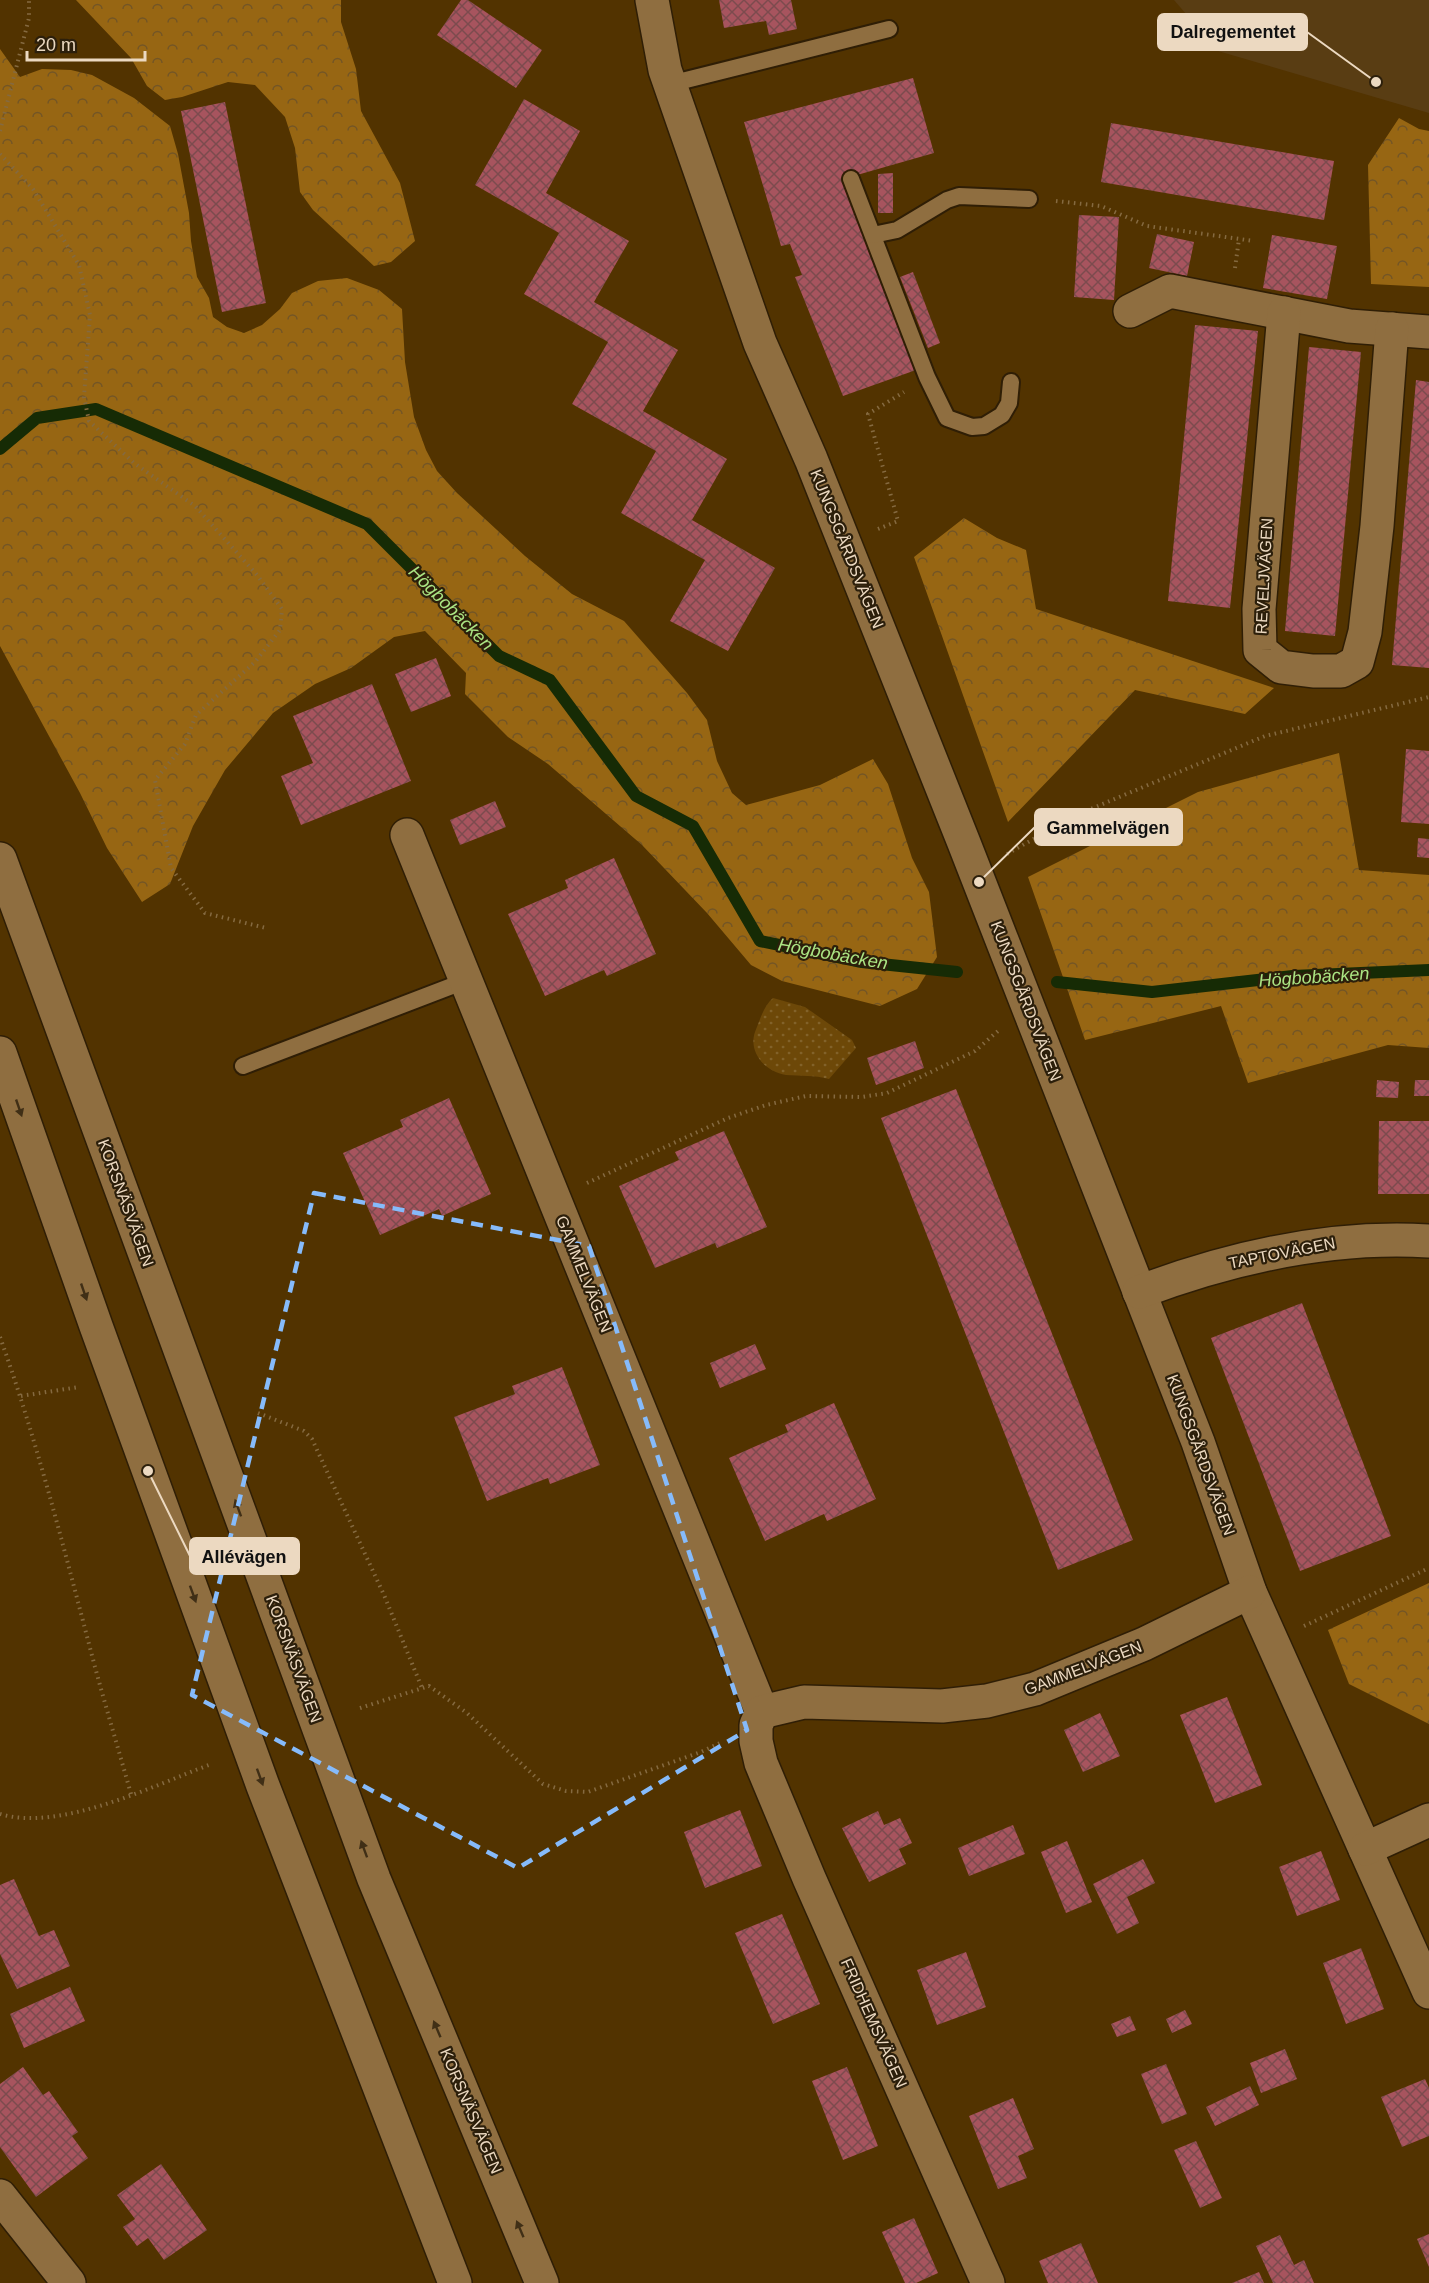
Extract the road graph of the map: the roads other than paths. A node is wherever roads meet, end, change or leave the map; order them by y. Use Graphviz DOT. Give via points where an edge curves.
graph roads {
  1 [pos="652,0"];
  2 [pos="889,29"];
  3 [pos="670,84"];
  4 [pos="851,179"];
  5 [pos="1029,199"];
  6 [pos="873,236"];
  7 [pos="1130,311"];
  8 [pos="1284,313"];
  9 [pos="1392,329"];
  10 [pos="1429,332"];
  11 [pos="1011,382"];
  12 [pos="407,836"];
  13 [pos="0,859"];
  14 [pos="465,981"];
  15 [pos="0,1053"];
  16 [pos="243,1066"];
  17 [pos="1429,1241"];
  18 [pos="1140,1292"];
  19 [pos="1250,1592"];
  20 [pos="759,1718"];
  21 [pos="761,1762"];
  22 [pos="1429,1820"];
  23 [pos="1365,1849"];
  24 [pos="1429,1992"];
  25 [pos="0,2196"];
  26 [pos="69,2283"];
  27 [pos="455,2283"];
  28 [pos="542,2283"];
  29 [pos="988,2283"];
  1 -- 3 [label="street, KUNGSGÅRDSVÄGEN"];
  2 -- 3 [label="lane"];
  3 -- 18 [label="street, KUNGSGÅRDSVÄGEN" via="760,343 811,459"];
  4 -- 6 [label="lane"];
  5 -- 6 [label="lane" via="959,196 897,230"];
  6 -- 11 [label="lane" via="927,377 947,418 972,427 984,426 1002,416 1009,403"];
  7 -- 8 [label="street" via="1170,291"];
  8 -- 9 [label="street" via="1348,326"];
  8 -- 9 [label="street, REVELJVÄGEN" via="1259,609 1260,650 1281,667 1341,671 1357,662 1365,632 1375,538"];
  9 -- 10 [label="street"];
  12 -- 14 [label="street, GAMMELVÄGEN"];
  28 -- 13 [label="street, KORSNÄSVÄGEN, one-way" via="375,1879"];
  14 -- 16 [label="lane"];
  14 -- 20 [label="street, GAMMELVÄGEN"];
  15 -- 27 [label="street, one-way" via="263,1786"];
  17 -- 18 [label="street, TAPTOVÄGEN" via="1329,1243 1252,1257"];
  18 -- 19 [label="street, KUNGSGÅRDSVÄGEN"];
  19 -- 20 [label="street, GAMMELVÄGEN" via="1144,1644 1026,1692 942,1706 804,1702"];
  19 -- 23 [label="street, KUNGSGÅRDSVÄGEN"];
  20 -- 21 [label="street, GAMMELVÄGEN" via="756,1741"];
  21 -- 29 [label="street, FRIDHEMSVÄGEN"];
  22 -- 23 [label="street"];
  23 -- 24 [label="street, KUNGSGÅRDSVÄGEN"];
  25 -- 26 [label="street"];
}
